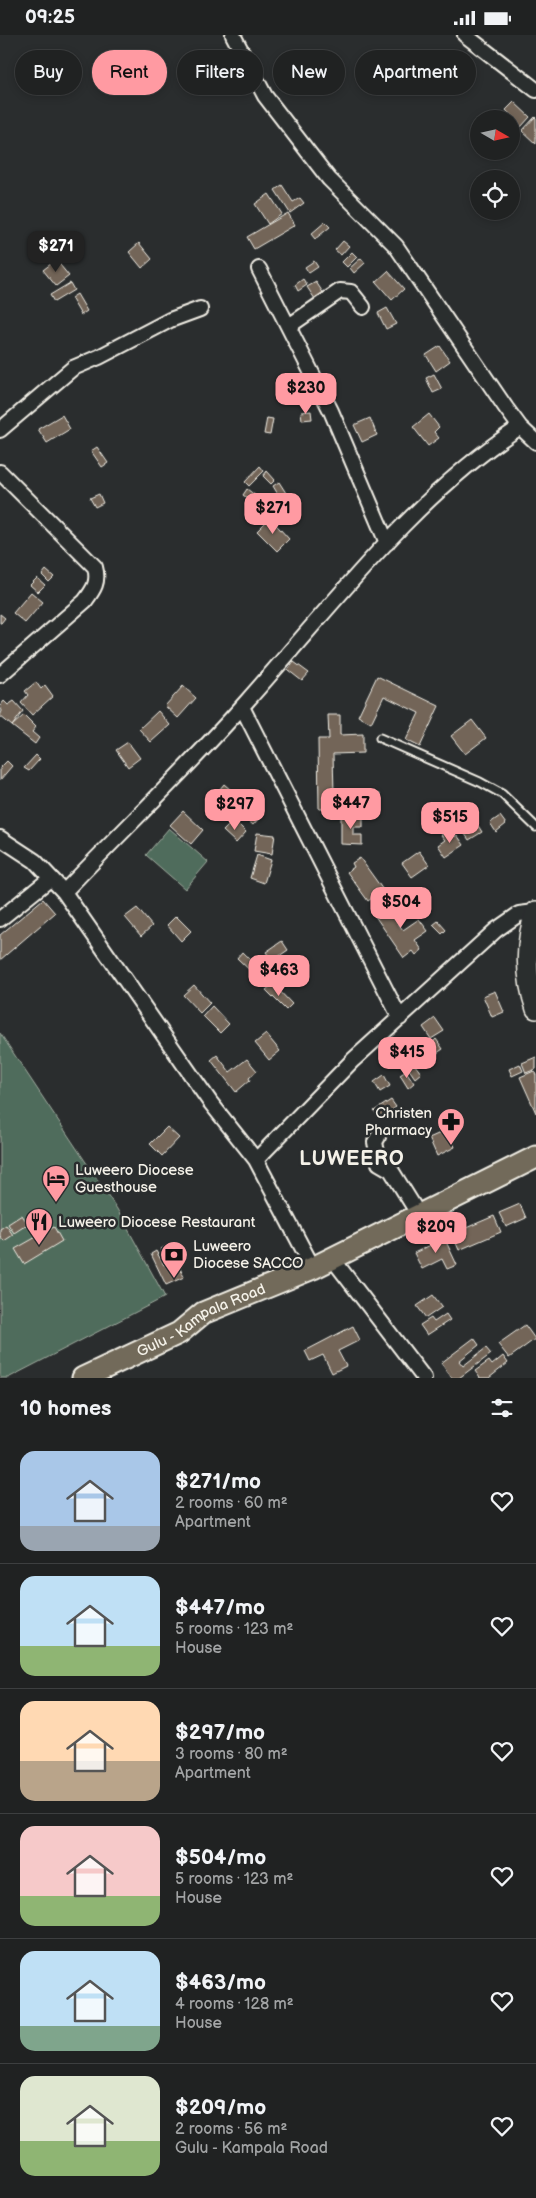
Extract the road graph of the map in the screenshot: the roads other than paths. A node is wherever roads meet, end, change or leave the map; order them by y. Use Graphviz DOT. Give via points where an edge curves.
graph roads {
  1 [pos="232,35"];
  2 [pos="465,35"];
  3 [pos="536,90"];
  4 [pos="259,269"];
  5 [pos="363,307"];
  6 [pos="200,309"];
  7 [pos="289,327"];
  8 [pos="520,427"];
  9 [pos="0,430"];
  10 [pos="536,442"];
  11 [pos="0,472"];
  12 [pos="387,543"];
  13 [pos="0,675"];
  14 [pos="242,707"];
  15 [pos="380,738"];
  16 [pos="536,827"];
  17 [pos="0,838"];
  18 [pos="51,878"];
  19 [pos="64,891"];
  20 [pos="536,911"];
  21 [pos="0,919"];
  22 [pos="536,1009"];
  23 [pos="400,1018"];
  24 [pos="378,1137"];
  25 [pos="536,1157"];
  26 [pos="256,1161"];
  27 [pos="419,1215"];
  28 [pos="332,1257"];
  29 [pos="312,1268"];
  30 [pos="83,1378"];
  31 [pos="424,1378"];
  1 -- 8 [label="street" via="265,96 329,179 396,246"];
  2 -- 3 [label="street"];
  4 -- 7 [label="street"];
  5 -- 7 [label="street" via="352,292 340,291"];
  6 -- 9 [label="street" via="170,320 73,368"];
  7 -- 12 [label="street" via="331,411"];
  8 -- 10 [label="street"];
  8 -- 12 [label="street" via="466,465"];
  11 -- 13 [label="street" via="95,567 97,575 93,589 84,601"];
  12 -- 14 [label="street"];
  14 -- 19 [label="street"];
  14 -- 23 [label="street"];
  15 -- 16 [label="lane" via="502,794"];
  17 -- 18 [label="street" via="35,861"];
  18 -- 19 [label="street"];
  18 -- 21 [label="street"];
  19 -- 26 [label="street" via="210,1102"];
  20 -- 22 [label="main road" via="527,969"];
  20 -- 23 [label="street" via="519,914 496,930"];
  23 -- 26 [label="street" via="353,1060"];
  24 -- 27 [label="street" via="375,1142 380,1163 391,1170"];
  25 -- 27 [label="main road, Gulu - Kampala Road"];
  26 -- 29 [label="street"];
  27 -- 28 [label="main road, Gulu - Kampala Road"];
  28 -- 29 [label="main road, Gulu - Kampala Road"];
  28 -- 31 [label="street"];
  29 -- 30 [label="main road, Gulu - Kampala Road" via="203,1313 179,1333"];
}
